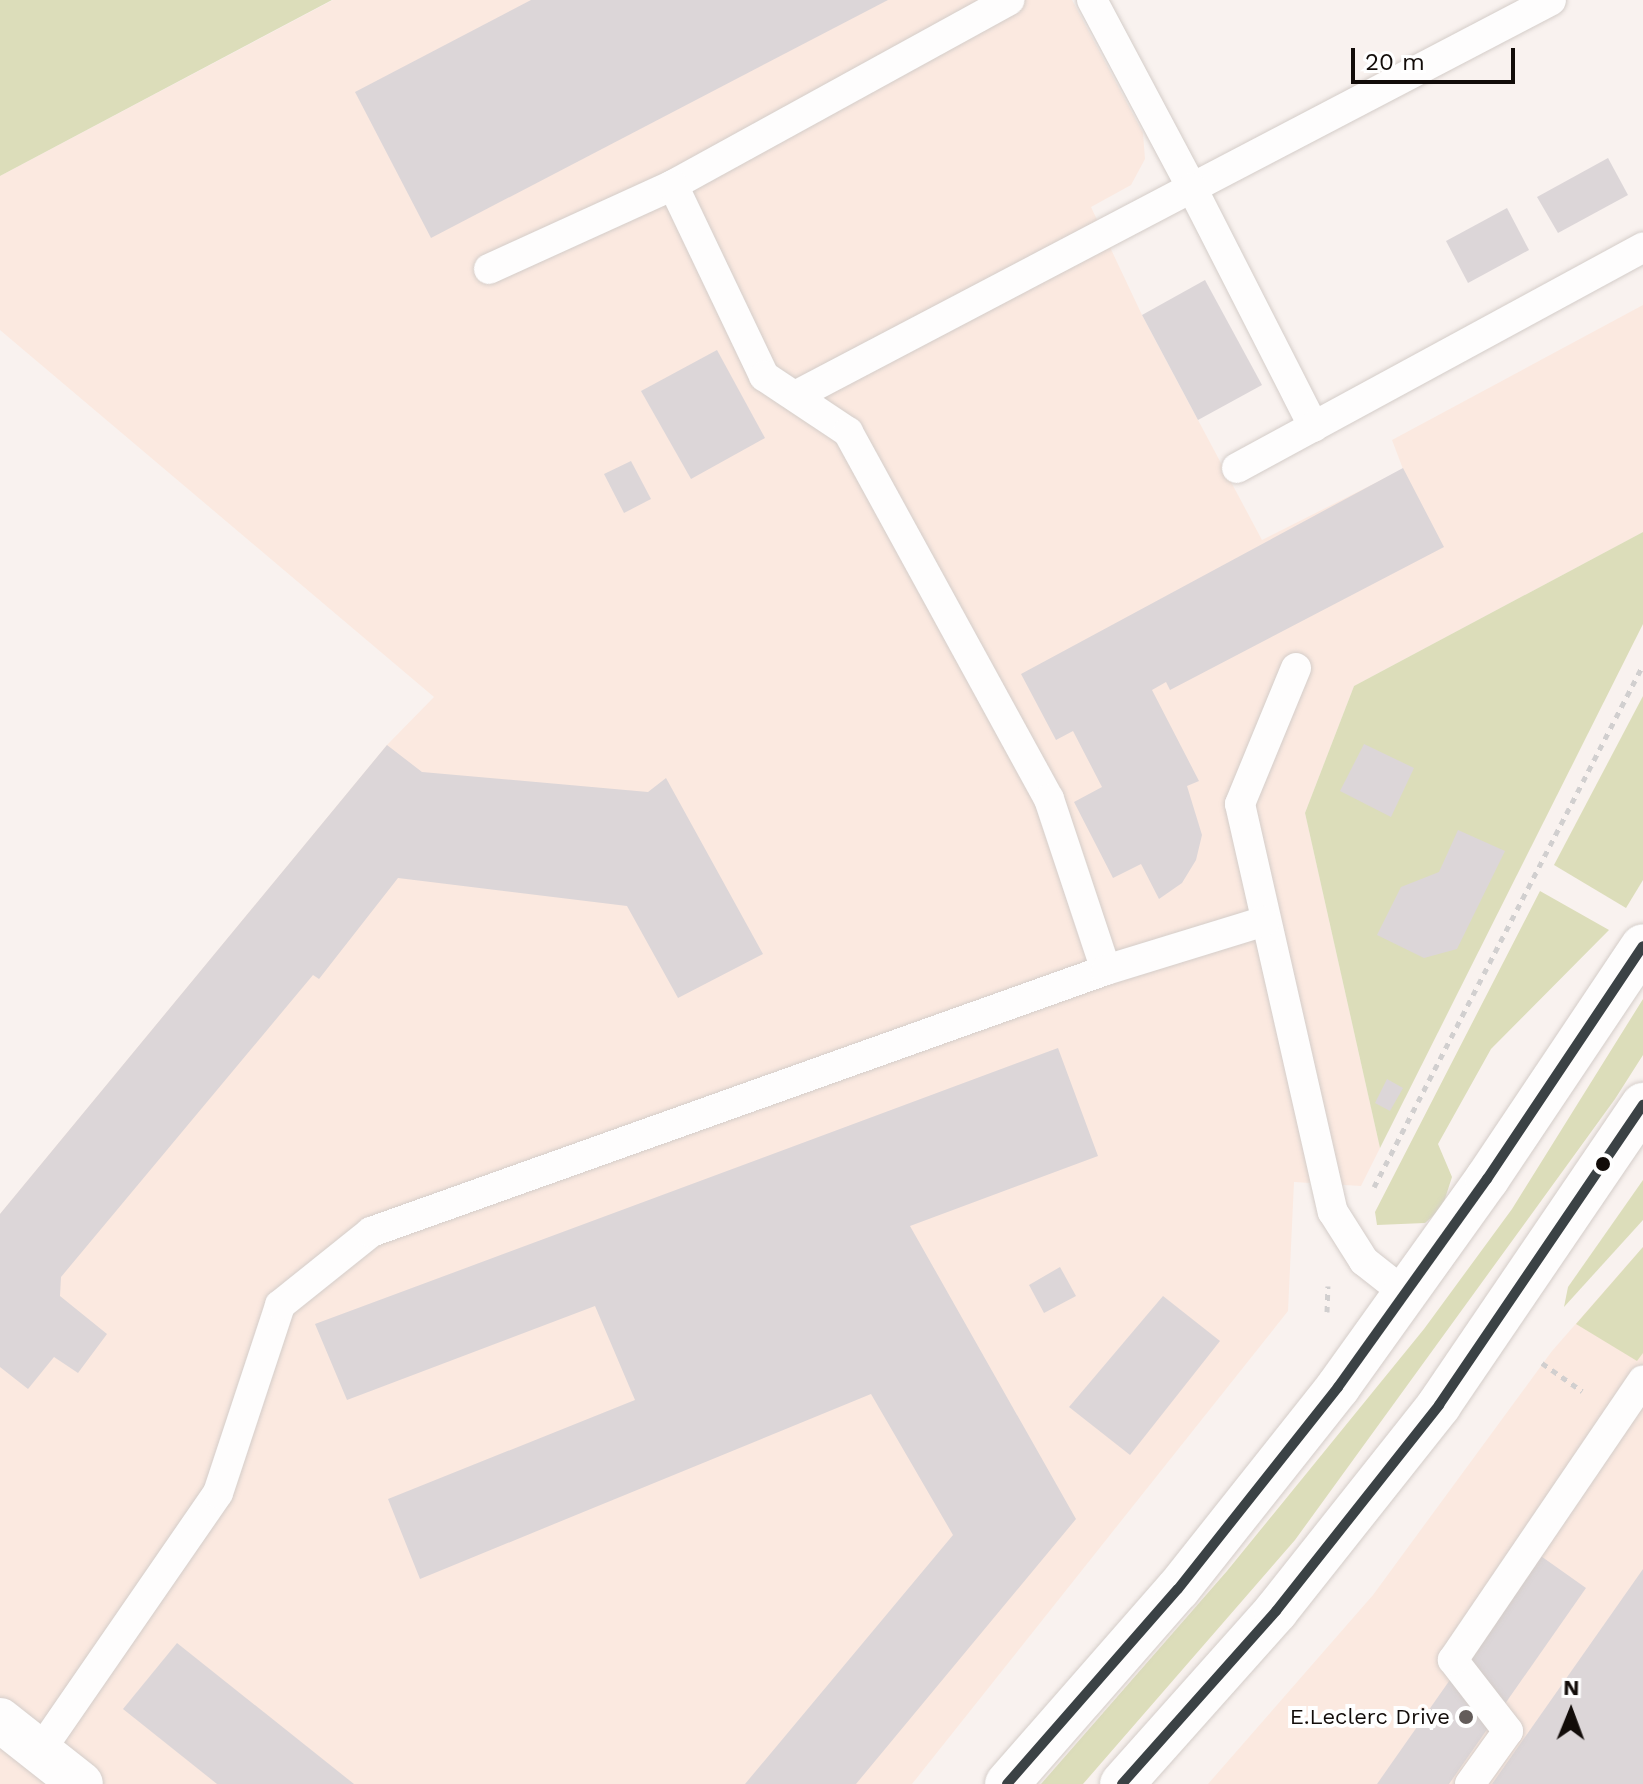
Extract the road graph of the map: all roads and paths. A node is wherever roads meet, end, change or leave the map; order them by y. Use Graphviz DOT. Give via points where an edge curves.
graph roads {
  1 [pos="1010,0"];
  2 [pos="1092,0"];
  3 [pos="1551,0"];
  4 [pos="673,185"];
  5 [pos="1192,188"];
  6 [pos="1643,248"];
  7 [pos="489,269"];
  8 [pos="795,396"];
  9 [pos="1314,427"];
  10 [pos="1237,468"];
  11 [pos="1643,665"];
  12 [pos="1296,668"];
  13 [pos="1265,921"];
  14 [pos="1643,946"];
  15 [pos="1106,970"];
  16 [pos="1643,1105"];
  17 [pos="1347,1239"];
  18 [pos="1406,1294"];
  19 [pos="1326,1317"];
  20 [pos="1643,1380"];
  21 [pos="0,1720"];
  22 [pos="40,1751"];
  23 [pos="81,1784"];
  24 [pos="1007,1784"];
  25 [pos="1122,1784"];
  26 [pos="1470,1784"];
  1 -- 4 [label="lane"];
  2 -- 5 [label="lane"];
  3 -- 5 [label="lane"];
  4 -- 7 [label="lane"];
  4 -- 8 [label="lane" via="764,376"];
  5 -- 8 [label="lane"];
  5 -- 9 [label="lane"];
  6 -- 9 [label="lane"];
  8 -- 15 [label="lane" via="848,432 1049,799"];
  9 -- 10 [label="lane"];
  11 -- 17 [label="path"];
  12 -- 13 [label="lane" via="1240,804"];
  13 -- 15 [label="lane"];
  13 -- 17 [label="lane" via="1324,1184"];
  14 -- 18 [label="main road"];
  15 -- 22 [label="lane" via="371,1232 280,1305 218,1493"];
  16 -- 25 [label="main road" via="1439,1405 1276,1611"];
  17 -- 18 [label="lane"];
  17 -- 19 [label="path" via="1329,1276"];
  18 -- 24 [label="main road" via="1232,1524"];
  20 -- 26 [label="lane" via="1453,1660 1508,1731"];
  21 -- 22 [label="main road"];
  22 -- 23 [label="main road"];
}
